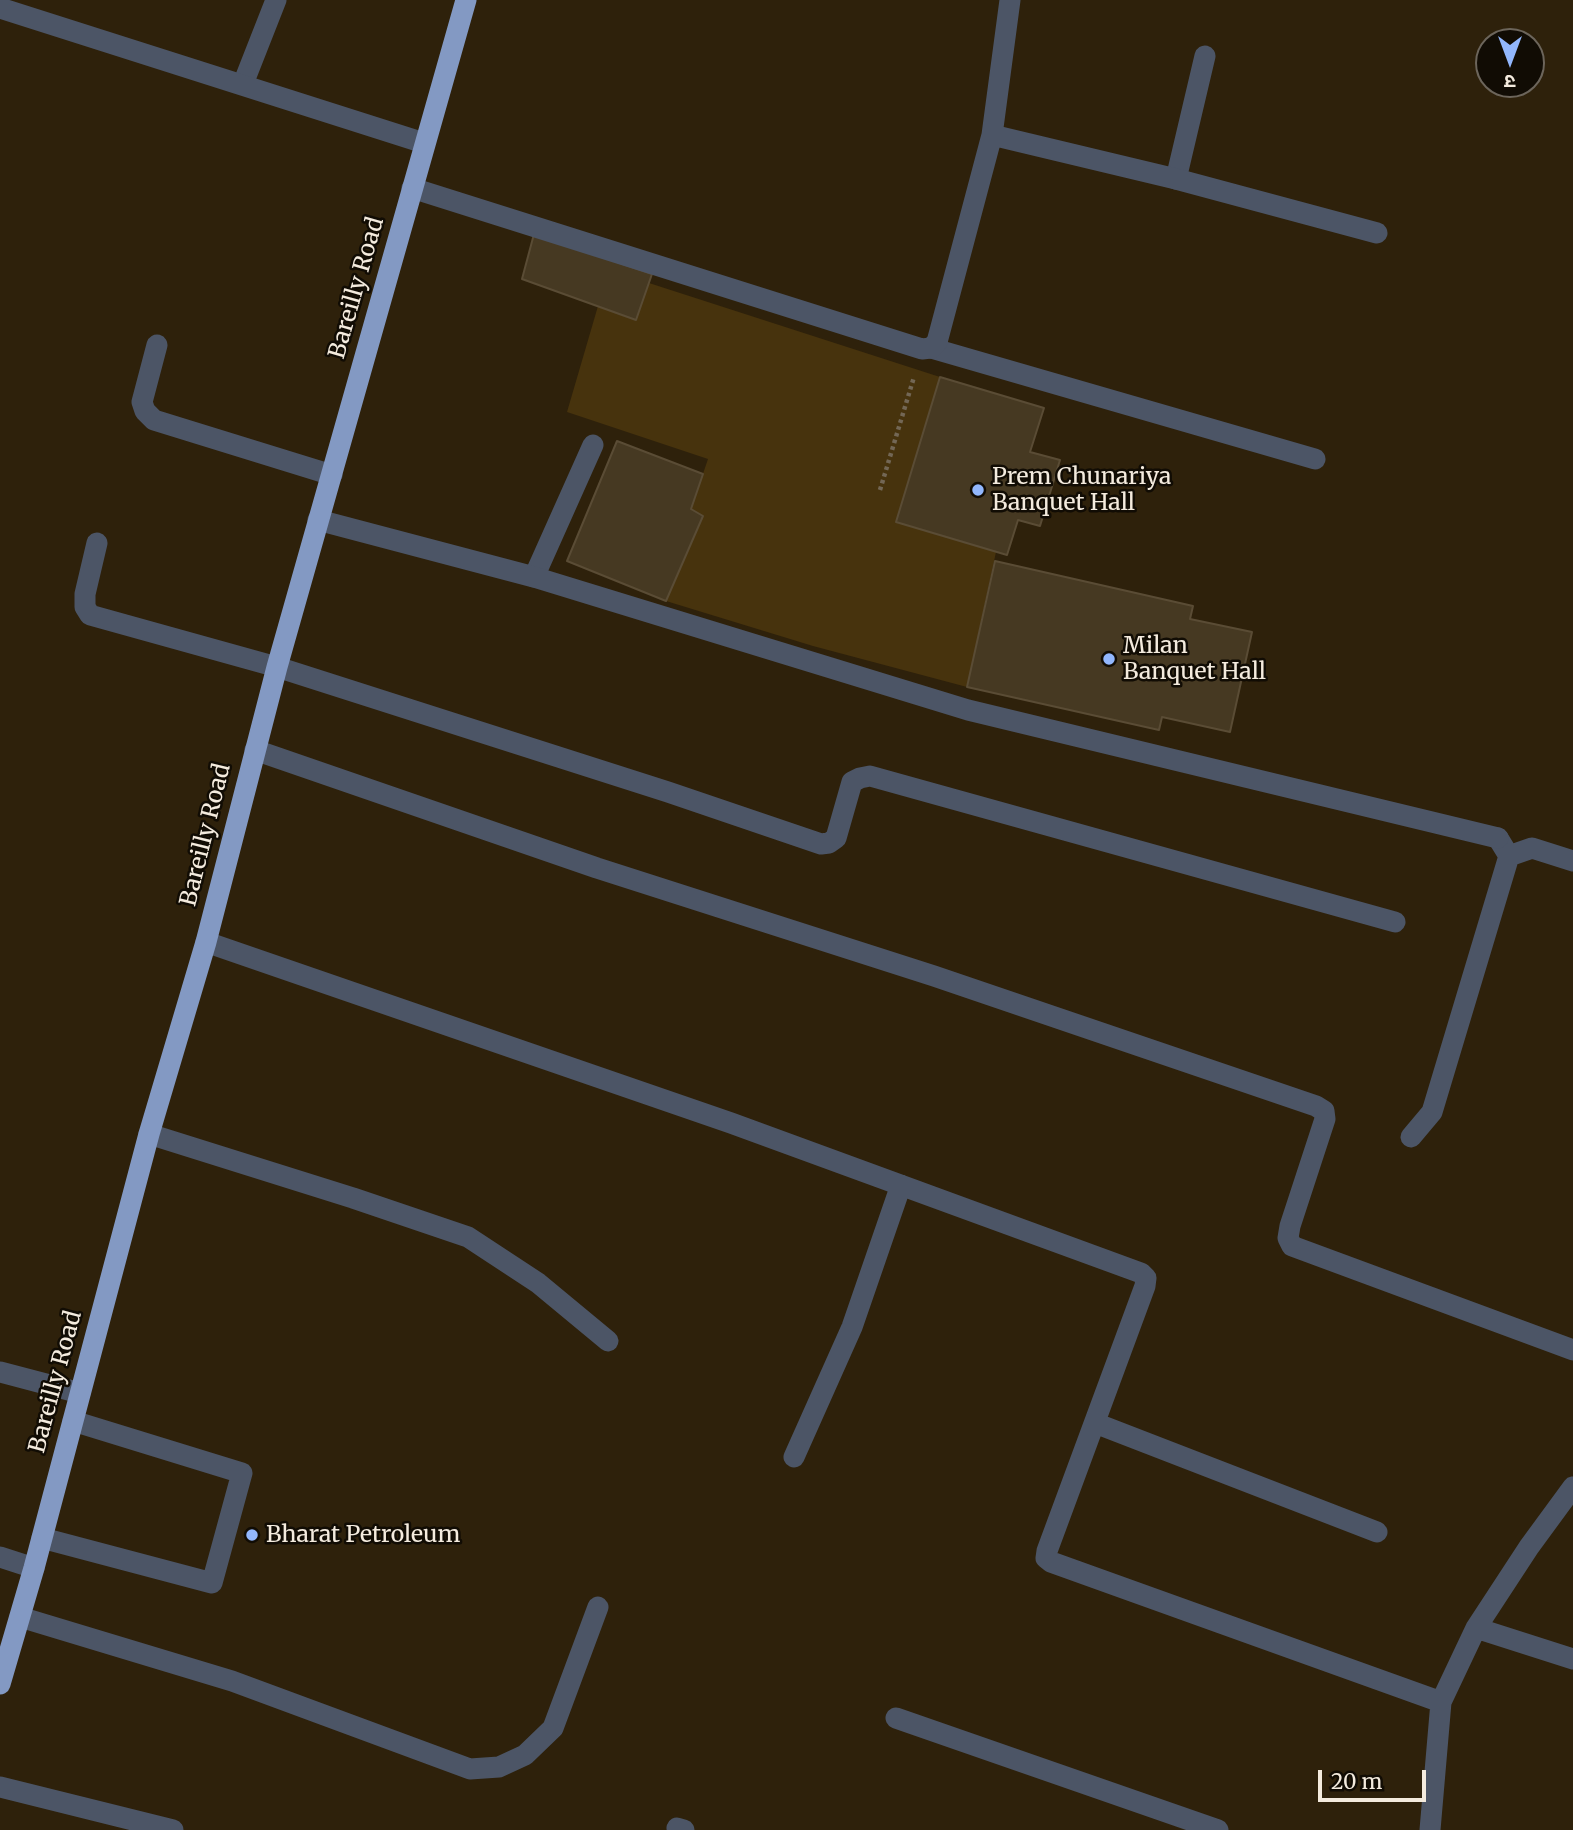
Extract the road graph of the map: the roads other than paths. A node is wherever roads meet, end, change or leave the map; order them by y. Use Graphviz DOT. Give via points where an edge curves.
graph roads {
  1 [pos="276,0"];
  2 [pos="466,0"];
  3 [pos="1010,0"];
  4 [pos="0,8"];
  5 [pos="1205,56"];
  6 [pos="243,84"];
  7 [pos="992,135"];
  8 [pos="424,143"];
  9 [pos="1176,179"];
  10 [pos="412,188"];
  11 [pos="1377,233"];
  12 [pos="157,345"];
  13 [pos="927,349"];
  14 [pos="593,445"];
  15 [pos="1315,459"];
  16 [pos="332,475"];
  17 [pos="318,520"];
  18 [pos="97,543"];
  19 [pos="534,577"];
  20 [pos="277,667"];
  21 [pos="255,750"];
  22 [pos="1503,847"];
  23 [pos="1573,861"];
  24 [pos="1395,922"];
  25 [pos="206,942"];
  26 [pos="149,1134"];
  27 [pos="1411,1137"];
  28 [pos="901,1185"];
  29 [pos="608,1341"];
  30 [pos="1573,1350"];
  31 [pos="0,1373"];
  32 [pos="80,1393"];
  33 [pos="73,1421"];
  34 [pos="1095,1423"];
  35 [pos="794,1457"];
  36 [pos="1573,1487"];
  37 [pos="1377,1532"];
  38 [pos="42,1538"];
  39 [pos="0,1557"];
  40 [pos="34,1568"];
  41 [pos="598,1607"];
  42 [pos="20,1617"];
  43 [pos="1476,1628"];
  44 [pos="1573,1659"];
  45 [pos="0,1684"];
  46 [pos="1441,1702"];
  47 [pos="896,1718"];
  48 [pos="0,1787"];
  49 [pos="173,1830"];
  50 [pos="1218,1830"];
  51 [pos="1430,1830"];
  1 -- 6 [label="street"];
  2 -- 8 [label="highway, Bareilly Road"];
  3 -- 7 [label="street"];
  4 -- 6 [label="street"];
  5 -- 9 [label="street"];
  6 -- 8 [label="street"];
  7 -- 9 [label="street"];
  7 -- 13 [label="street" via="937,342"];
  8 -- 10 [label="highway, Bareilly Road"];
  9 -- 11 [label="street"];
  10 -- 13 [label="street"];
  10 -- 16 [label="highway, Bareilly Road"];
  12 -- 16 [label="street" via="142,402 155,420"];
  13 -- 15 [label="street"];
  14 -- 19 [label="street"];
  16 -- 17 [label="highway, Bareilly Road"];
  17 -- 19 [label="street"];
  17 -- 20 [label="highway, Bareilly Road"];
  18 -- 20 [label="street" via="85,594 90,615"];
  19 -- 22 [label="street" via="968,710"];
  20 -- 21 [label="highway, Bareilly Road"];
  20 -- 24 [label="street" via="821,844 836,838 852,782 870,776"];
  21 -- 25 [label="highway, Bareilly Road"];
  21 -- 30 [label="street" via="1316,1106 1324,1111 1325,1119 1290,1226 1292,1246"];
  22 -- 23 [label="street" via="1532,848"];
  22 -- 27 [label="street" via="1432,1112"];
  25 -- 26 [label="highway, Bareilly Road"];
  25 -- 28 [label="street"];
  26 -- 29 [label="street" via="468,1237 538,1283"];
  26 -- 32 [label="highway, Bareilly Road"];
  28 -- 34 [label="street" via="1146,1278"];
  28 -- 35 [label="street" via="852,1327"];
  31 -- 32 [label="street"];
  32 -- 33 [label="highway, Bareilly Road"];
  33 -- 38 [label="highway, Bareilly Road"];
  33 -- 38 [label="street" via="242,1474 212,1583"];
  34 -- 37 [label="street"];
  34 -- 46 [label="street" via="1046,1558"];
  36 -- 43 [label="street"];
  38 -- 40 [label="highway, Bareilly Road"];
  39 -- 40 [label="street"];
  40 -- 42 [label="highway, Bareilly Road"];
  41 -- 42 [label="street" via="552,1728 525,1755 499,1767 470,1769 232,1681"];
  42 -- 45 [label="highway, Bareilly Road"];
  43 -- 44 [label="street"];
  43 -- 46 [label="street"];
  46 -- 51 [label="street"];
  47 -- 50 [label="street"];
  48 -- 49 [label="street"];
}
